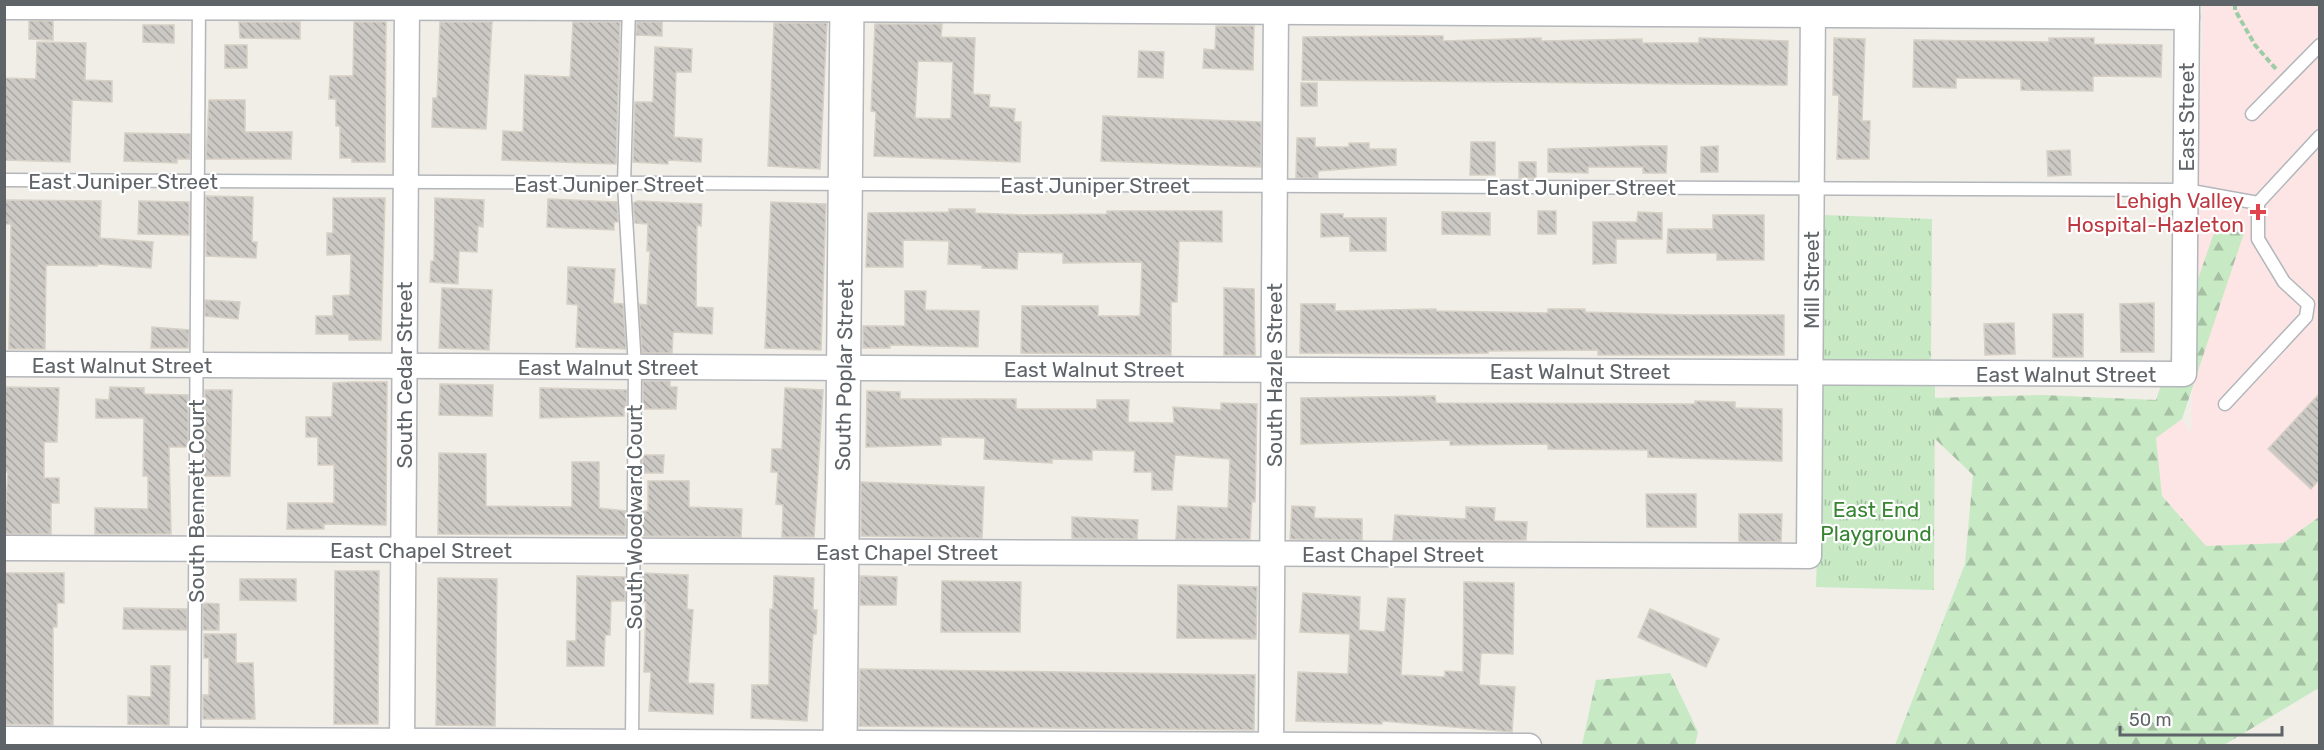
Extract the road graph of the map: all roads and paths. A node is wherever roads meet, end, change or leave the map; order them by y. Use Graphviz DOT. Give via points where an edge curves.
graph roads {
  1 [pos="2235,4"];
  2 [pos="199,6"];
  3 [pos="629,6"];
  4 [pos="4,7"];
  5 [pos="407,7"];
  6 [pos="847,8"];
  7 [pos="1276,9"];
  8 [pos="1813,10"];
  9 [pos="2187,11"];
  10 [pos="2319,45"];
  11 [pos="2287,80"];
  12 [pos="2252,114"];
  13 [pos="2319,136"];
  14 [pos="4,180"];
  15 [pos="198,181"];
  16 [pos="406,182"];
  17 [pos="624,184"];
  18 [pos="846,184"];
  19 [pos="1275,186"];
  20 [pos="1812,189"];
  21 [pos="2186,190"];
  22 [pos="2258,203"];
  23 [pos="4,364"];
  24 [pos="196,365"];
  25 [pos="404,366"];
  26 [pos="635,367"];
  27 [pos="844,368"];
  28 [pos="1274,370"];
  29 [pos="1810,372"];
  30 [pos="2184,374"];
  31 [pos="2225,404"];
  32 [pos="4,548"];
  33 [pos="195,549"];
  34 [pos="403,550"];
  35 [pos="633,550"];
  36 [pos="842,551"];
  37 [pos="1273,554"];
  38 [pos="1809,556"];
  39 [pos="4,739"];
  40 [pos="632,741"];
  41 [pos="194,742"];
  42 [pos="402,743"];
  43 [pos="840,744"];
  44 [pos="1271,745"];
  45 [pos="1529,746"];
  1 -- 11 [label="path" via="2255,45"];
  2 -- 4 [label="street"];
  2 -- 5 [label="street"];
  2 -- 15 [label="lane, South Bennett Court"];
  3 -- 5 [label="street"];
  3 -- 6 [label="street"];
  3 -- 17 [label="lane, South Woodward Court"];
  5 -- 16 [label="street, South Cedar Street"];
  6 -- 7 [label="street"];
  6 -- 18 [label="main road, South Poplar Street"];
  7 -- 8 [label="street"];
  7 -- 19 [label="street, South Hazle Street"];
  8 -- 9 [label="street"];
  8 -- 20 [label="street, Mill Street"];
  9 -- 21 [label="street, East Street"];
  10 -- 11 [label="lane"];
  11 -- 12 [label="lane"];
  13 -- 22 [label="lane"];
  14 -- 15 [label="lane, East Juniper Street"];
  15 -- 16 [label="lane, East Juniper Street"];
  15 -- 24 [label="lane, South Bennett Court"];
  16 -- 17 [label="lane, East Juniper Street"];
  16 -- 25 [label="street, South Cedar Street"];
  17 -- 18 [label="lane, East Juniper Street"];
  17 -- 26 [label="lane, South Woodward Court"];
  18 -- 19 [label="lane, East Juniper Street"];
  18 -- 27 [label="main road, South Poplar Street"];
  19 -- 20 [label="lane, East Juniper Street"];
  19 -- 28 [label="street, South Hazle Street"];
  20 -- 21 [label="lane, East Juniper Street"];
  20 -- 29 [label="street, Mill Street"];
  21 -- 22 [label="lane, East Juniper Street"];
  21 -- 30 [label="street, East Street"];
  22 -- 31 [label="lane" via="2258,239 2284,282 2308,304 2306,317"];
  23 -- 24 [label="street, East Walnut Street"];
  24 -- 25 [label="street, East Walnut Street"];
  24 -- 33 [label="lane, South Bennett Court"];
  25 -- 26 [label="street, East Walnut Street"];
  25 -- 34 [label="street, South Cedar Street"];
  26 -- 27 [label="street, East Walnut Street"];
  26 -- 35 [label="lane, South Woodward Court"];
  27 -- 28 [label="street, East Walnut Street"];
  27 -- 36 [label="main road, South Poplar Street"];
  28 -- 29 [label="street, East Walnut Street"];
  28 -- 37 [label="street, South Hazle Street"];
  29 -- 30 [label="street, East Walnut Street"];
  29 -- 38 [label="street, Mill Street"];
  32 -- 33 [label="street, East Chapel Street"];
  33 -- 34 [label="street, East Chapel Street"];
  33 -- 41 [label="lane, South Bennett Court"];
  34 -- 35 [label="street, East Chapel Street"];
  34 -- 42 [label="street, South Cedar Street"];
  35 -- 36 [label="street, East Chapel Street"];
  35 -- 40 [label="lane, South Woodward Court"];
  36 -- 37 [label="street, East Chapel Street"];
  36 -- 43 [label="main road, South Poplar Street"];
  37 -- 38 [label="street, East Chapel Street"];
  37 -- 44 [label="street, South Hazle Street"];
  39 -- 41 [label="street"];
  40 -- 42 [label="street"];
  40 -- 43 [label="street"];
  41 -- 42 [label="street"];
  43 -- 44 [label="street"];
  44 -- 45 [label="street"];
}
